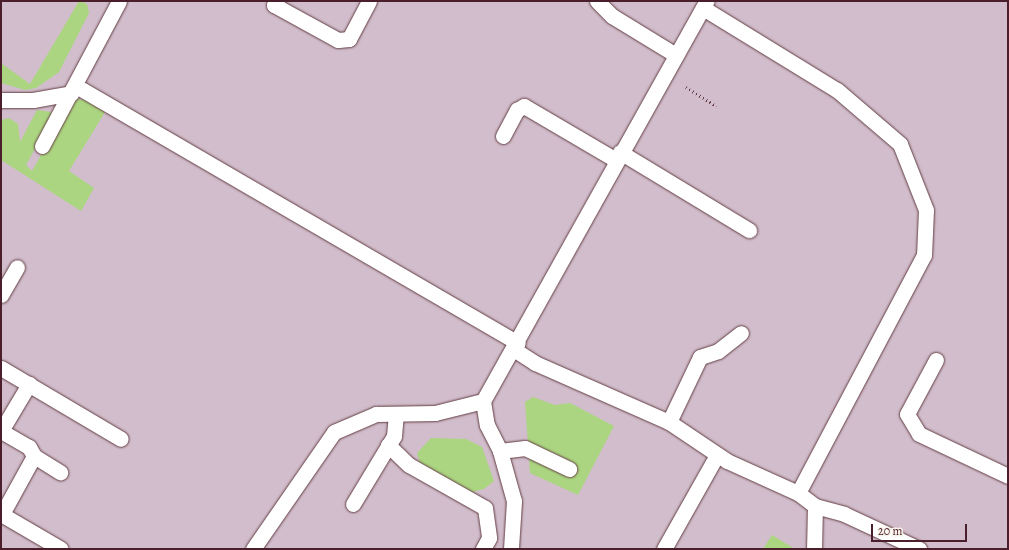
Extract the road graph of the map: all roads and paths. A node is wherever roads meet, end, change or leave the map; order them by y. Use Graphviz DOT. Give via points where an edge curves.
graph roads {
  1 [pos="118,1"];
  2 [pos="277,1"];
  3 [pos="369,1"];
  4 [pos="597,1"];
  5 [pos="705,3"];
  6 [pos="676,55"];
  7 [pos="665,74"];
  8 [pos="73,89"];
  9 [pos="2,98"];
  10 [pos="716,106"];
  11 [pos="503,136"];
  12 [pos="42,146"];
  13 [pos="618,156"];
  14 [pos="749,230"];
  15 [pos="17,267"];
  16 [pos="1,295"];
  17 [pos="741,333"];
  18 [pos="516,346"];
  19 [pos="936,360"];
  20 [pos="1,368"];
  21 [pos="29,384"];
  22 [pos="483,401"];
  23 [pos="396,414"];
  24 [pos="669,422"];
  25 [pos="1,431"];
  26 [pos="121,439"];
  27 [pos="388,446"];
  28 [pos="500,451"];
  29 [pos="717,454"];
  30 [pos="34,456"];
  31 [pos="569,469"];
  32 [pos="60,472"];
  33 [pos="1008,476"];
  34 [pos="798,493"];
  35 [pos="353,504"];
  36 [pos="815,506"];
  37 [pos="1,514"];
  38 [pos="667,548"];
  39 [pos="818,548"];
  40 [pos="61,549"];
  41 [pos="253,549"];
  42 [pos="483,549"];
  43 [pos="511,549"];
  44 [pos="919,549"];
  1 -- 8 [label="lane"];
  2 -- 3 [label="lane" via="274,6 338,40 349,39"];
  4 -- 6 [label="lane" via="612,16"];
  5 -- 6 [label="lane"];
  5 -- 34 [label="lane" via="837,90 900,144 926,210 924,255"];
  6 -- 7 [label="lane"];
  7 -- 10 [label="path"];
  7 -- 13 [label="lane"];
  8 -- 9 [label="lane" via="33,100"];
  8 -- 12 [label="lane"];
  8 -- 18 [label="lane"];
  11 -- 13 [label="lane" via="517,110 524,106"];
  13 -- 14 [label="lane"];
  13 -- 18 [label="lane"];
  15 -- 16 [label="lane"];
  17 -- 24 [label="lane" via="718,351 700,357"];
  18 -- 22 [label="lane"];
  18 -- 24 [label="lane" via="535,363"];
  19 -- 33 [label="lane" via="907,414 919,434"];
  20 -- 21 [label="lane"];
  21 -- 25 [label="lane"];
  21 -- 26 [label="lane"];
  22 -- 23 [label="lane" via="435,413"];
  22 -- 28 [label="lane" via="487,425"];
  23 -- 27 [label="lane" via="394,436"];
  23 -- 41 [label="lane" via="376,414 334,432"];
  24 -- 29 [label="lane"];
  25 -- 30 [label="lane" via="29,447"];
  27 -- 35 [label="lane"];
  27 -- 42 [label="lane" via="409,465 485,508 489,538"];
  28 -- 31 [label="lane" via="525,448"];
  28 -- 43 [label="lane" via="514,501"];
  29 -- 34 [label="lane"];
  29 -- 38 [label="lane"];
  30 -- 32 [label="lane"];
  30 -- 37 [label="lane"];
  34 -- 36 [label="lane"];
  36 -- 39 [label="lane"];
  36 -- 44 [label="lane" via="844,514"];
  37 -- 40 [label="lane"];
}
